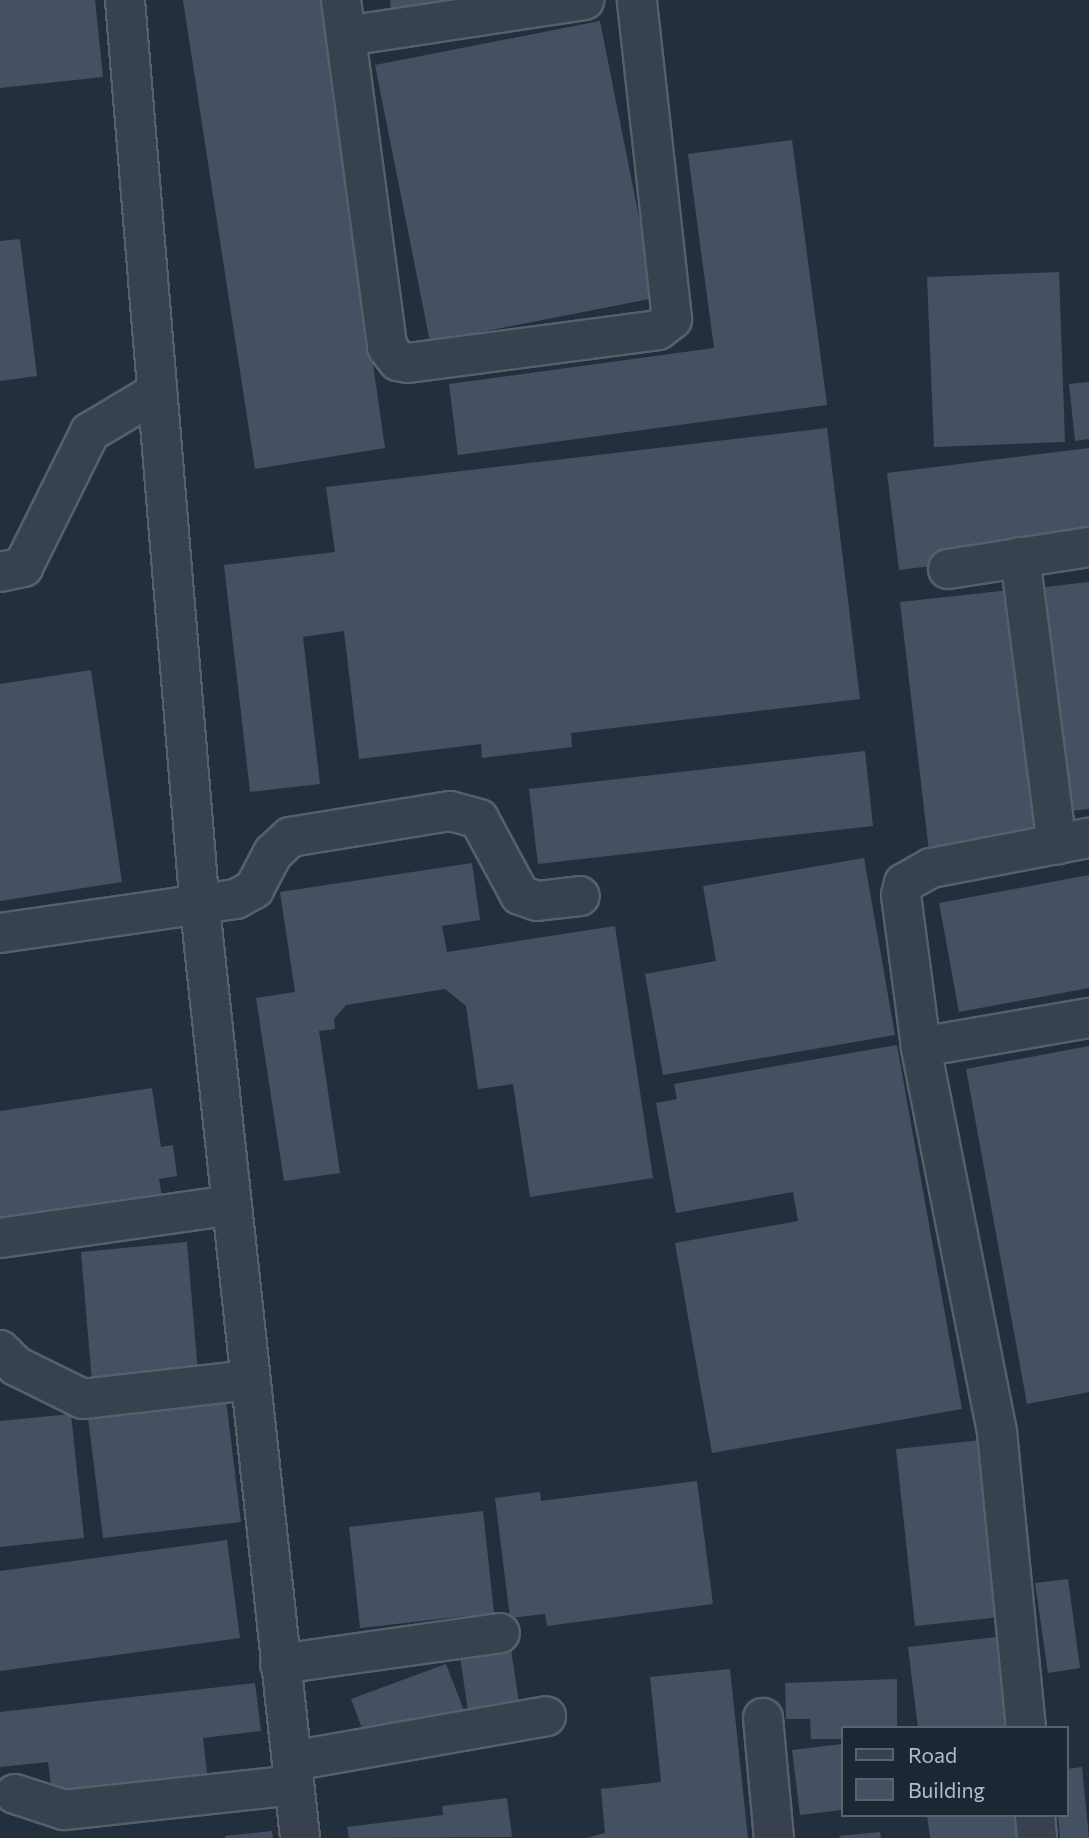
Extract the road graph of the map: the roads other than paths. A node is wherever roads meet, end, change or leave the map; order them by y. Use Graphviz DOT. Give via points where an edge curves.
graph roads {
  1 [pos="125,0"];
  2 [pos="584,0"];
  3 [pos="637,0"];
  4 [pos="343,18"];
  5 [pos="157,392"];
  6 [pos="1089,547"];
  7 [pos="1020,557"];
  8 [pos="948,569"];
  9 [pos="0,572"];
  10 [pos="1073,841"];
  11 [pos="580,896"];
  12 [pos="200,908"];
  13 [pos="0,933"];
  14 [pos="1089,1018"];
  15 [pos="921,1047"];
  16 [pos="232,1205"];
  17 [pos="0,1238"];
  18 [pos="0,1350"];
  19 [pos="250,1380"];
  20 [pos="500,1633"];
  21 [pos="280,1664"];
  22 [pos="546,1716"];
  23 [pos="763,1718"];
  24 [pos="1026,1726"];
  25 [pos="293,1773"];
  26 [pos="15,1794"];
  27 [pos="1035,1817"];
  28 [pos="300,1838"];
  29 [pos="774,1838"];
  30 [pos="1037,1838"];
  1 -- 5 [label="street"];
  2 -- 4 [label="street"];
  3 -- 4 [label="street" via="672,319 658,330 408,363 398,361 387,347"];
  5 -- 9 [label="street" via="90,432 23,567"];
  5 -- 12 [label="street"];
  6 -- 7 [label="street"];
  7 -- 8 [label="street"];
  7 -- 10 [label="street"];
  10 -- 15 [label="street" via="931,869 904,883 901,910"];
  11 -- 12 [label="street" via="537,901 520,895 479,819 450,811 290,837 280,843 260,880 246,895"];
  12 -- 13 [label="street"];
  12 -- 16 [label="street"];
  14 -- 15 [label="street"];
  15 -- 24 [label="street" via="997,1432"];
  16 -- 17 [label="street"];
  16 -- 19 [label="street"];
  18 -- 19 [label="street" via="16,1366 83,1399"];
  19 -- 21 [label="street"];
  20 -- 21 [label="street"];
  21 -- 25 [label="street"];
  22 -- 25 [label="street"];
  23 -- 29 [label="street"];
  25 -- 26 [label="street" via="64,1810"];
  25 -- 28 [label="street"];
  27 -- 30 [label="street"];
}
